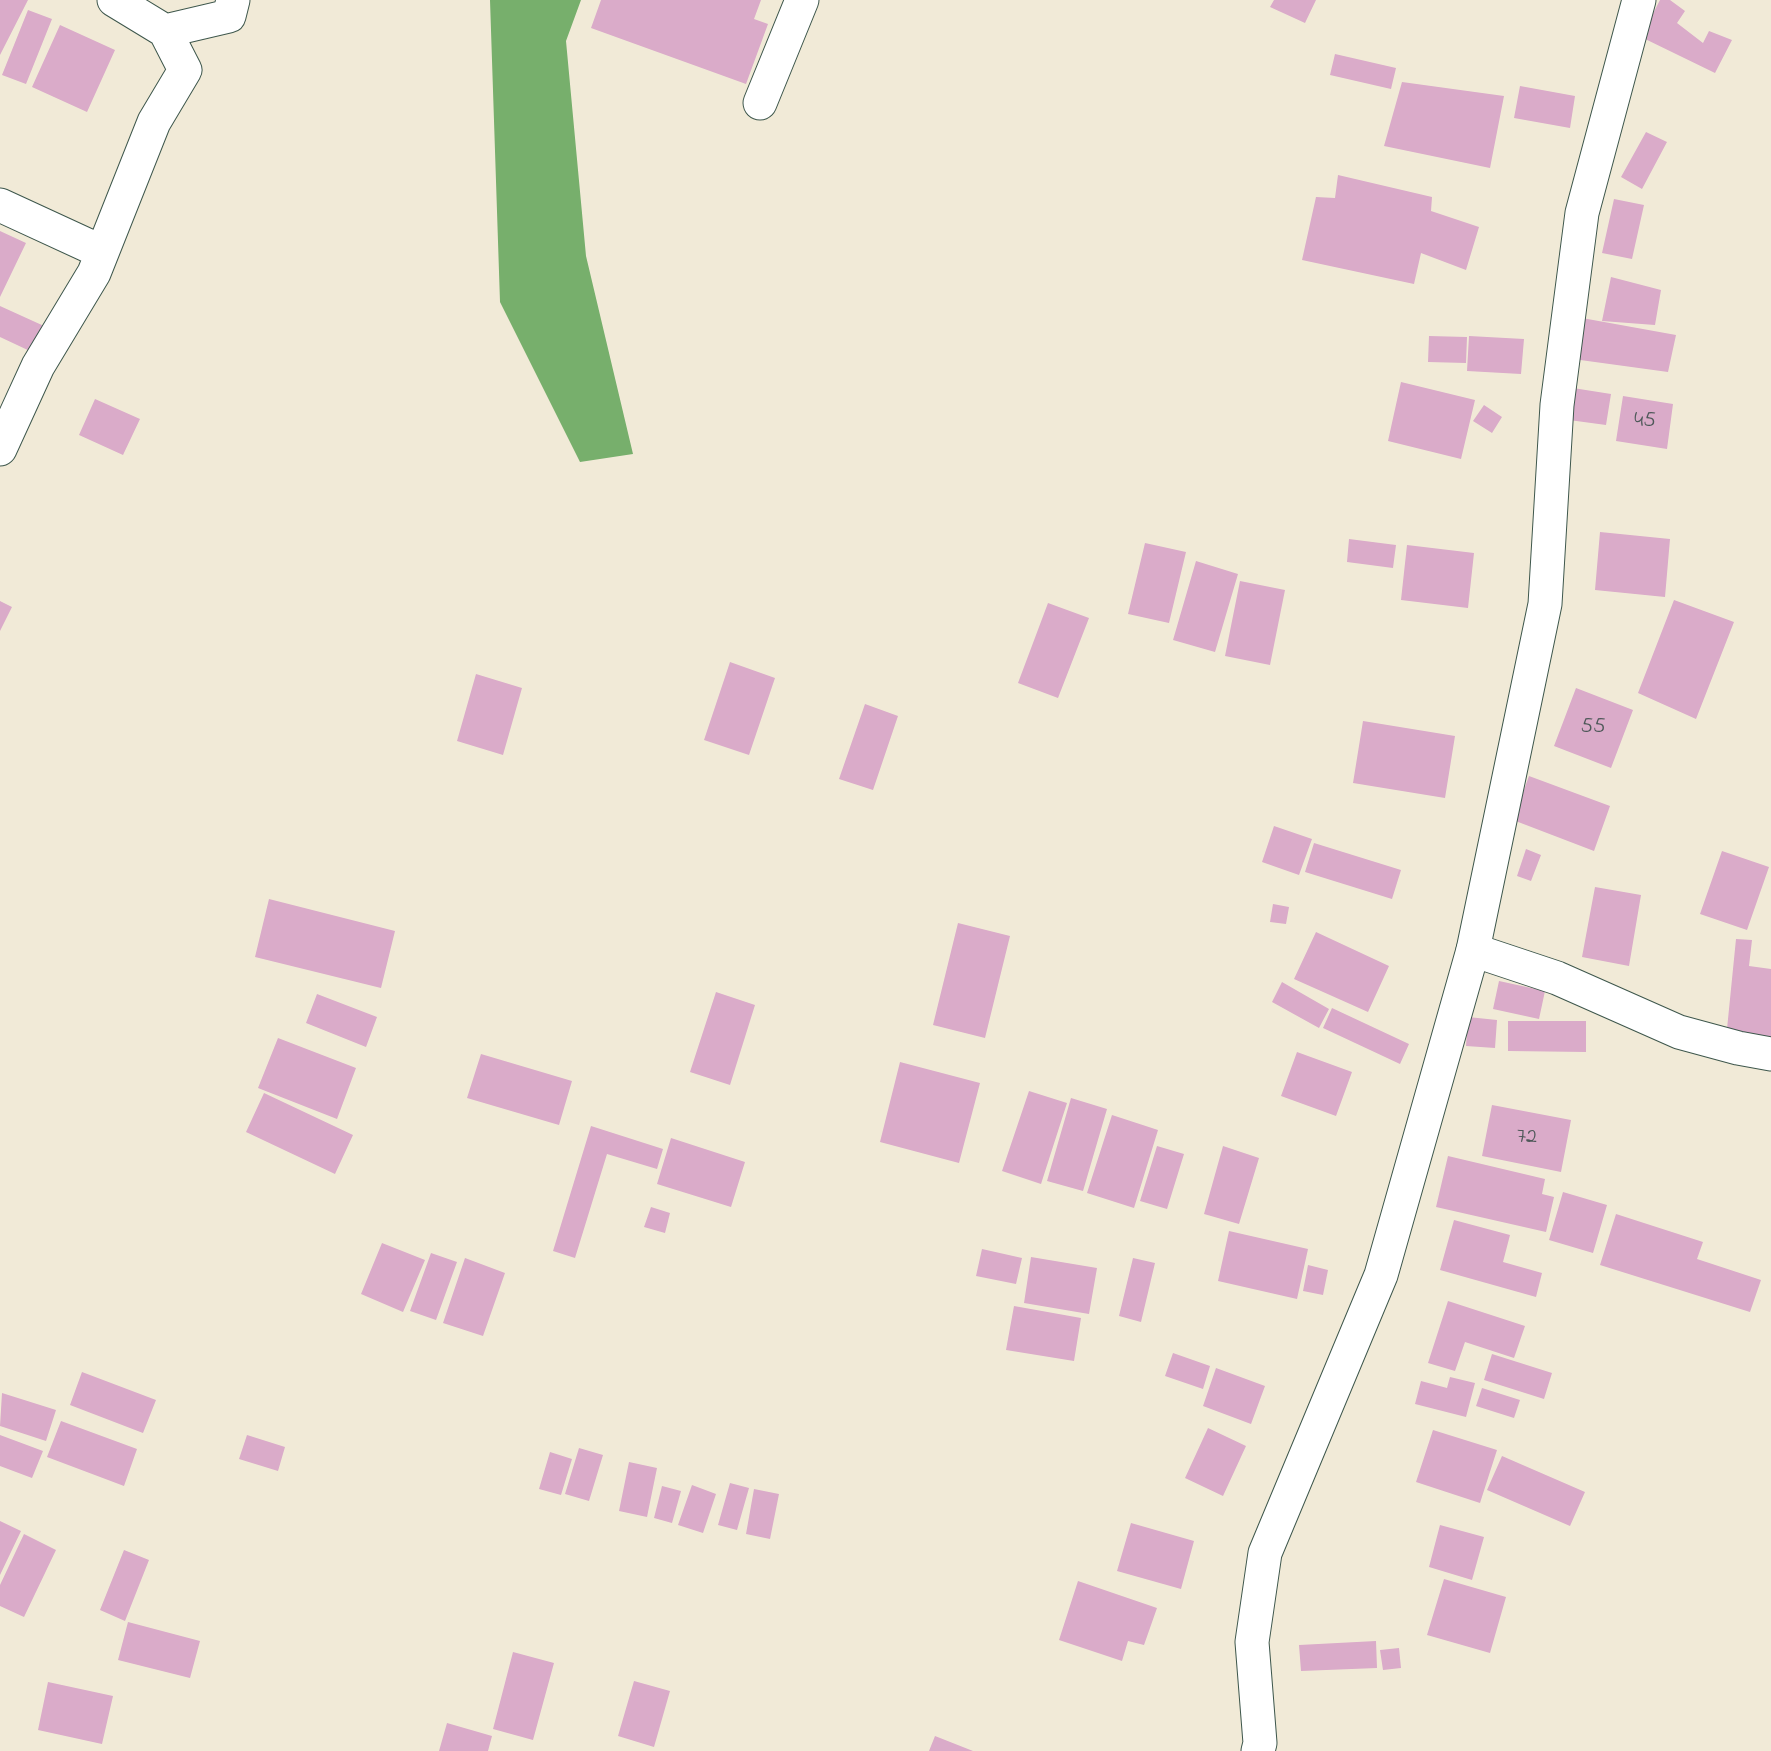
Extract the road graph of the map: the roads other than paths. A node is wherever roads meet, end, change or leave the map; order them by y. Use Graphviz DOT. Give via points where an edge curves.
graph roads {
  1 [pos="114,0"];
  2 [pos="233,0"];
  3 [pos="802,0"];
  4 [pos="1639,0"];
  5 [pos="165,31"];
  6 [pos="760,103"];
  7 [pos="0,205"];
  8 [pos="102,252"];
  9 [pos="0,449"];
  10 [pos="1473,950"];
  11 [pos="1771,1054"];
  12 [pos="1258,1751"];
  1 -- 5 [label="street"];
  2 -- 5 [label="street" via="229,16"];
  3 -- 6 [label="street"];
  4 -- 10 [label="street" via="1582,213 1557,405 1545,604"];
  5 -- 8 [label="street" via="185,69 154,122"];
  7 -- 8 [label="street"];
  8 -- 9 [label="street" via="94,273 38,366"];
  10 -- 11 [label="street" via="1557,978 1679,1032"];
  10 -- 12 [label="street" via="1382,1275 1265,1553 1252,1642"];
}
